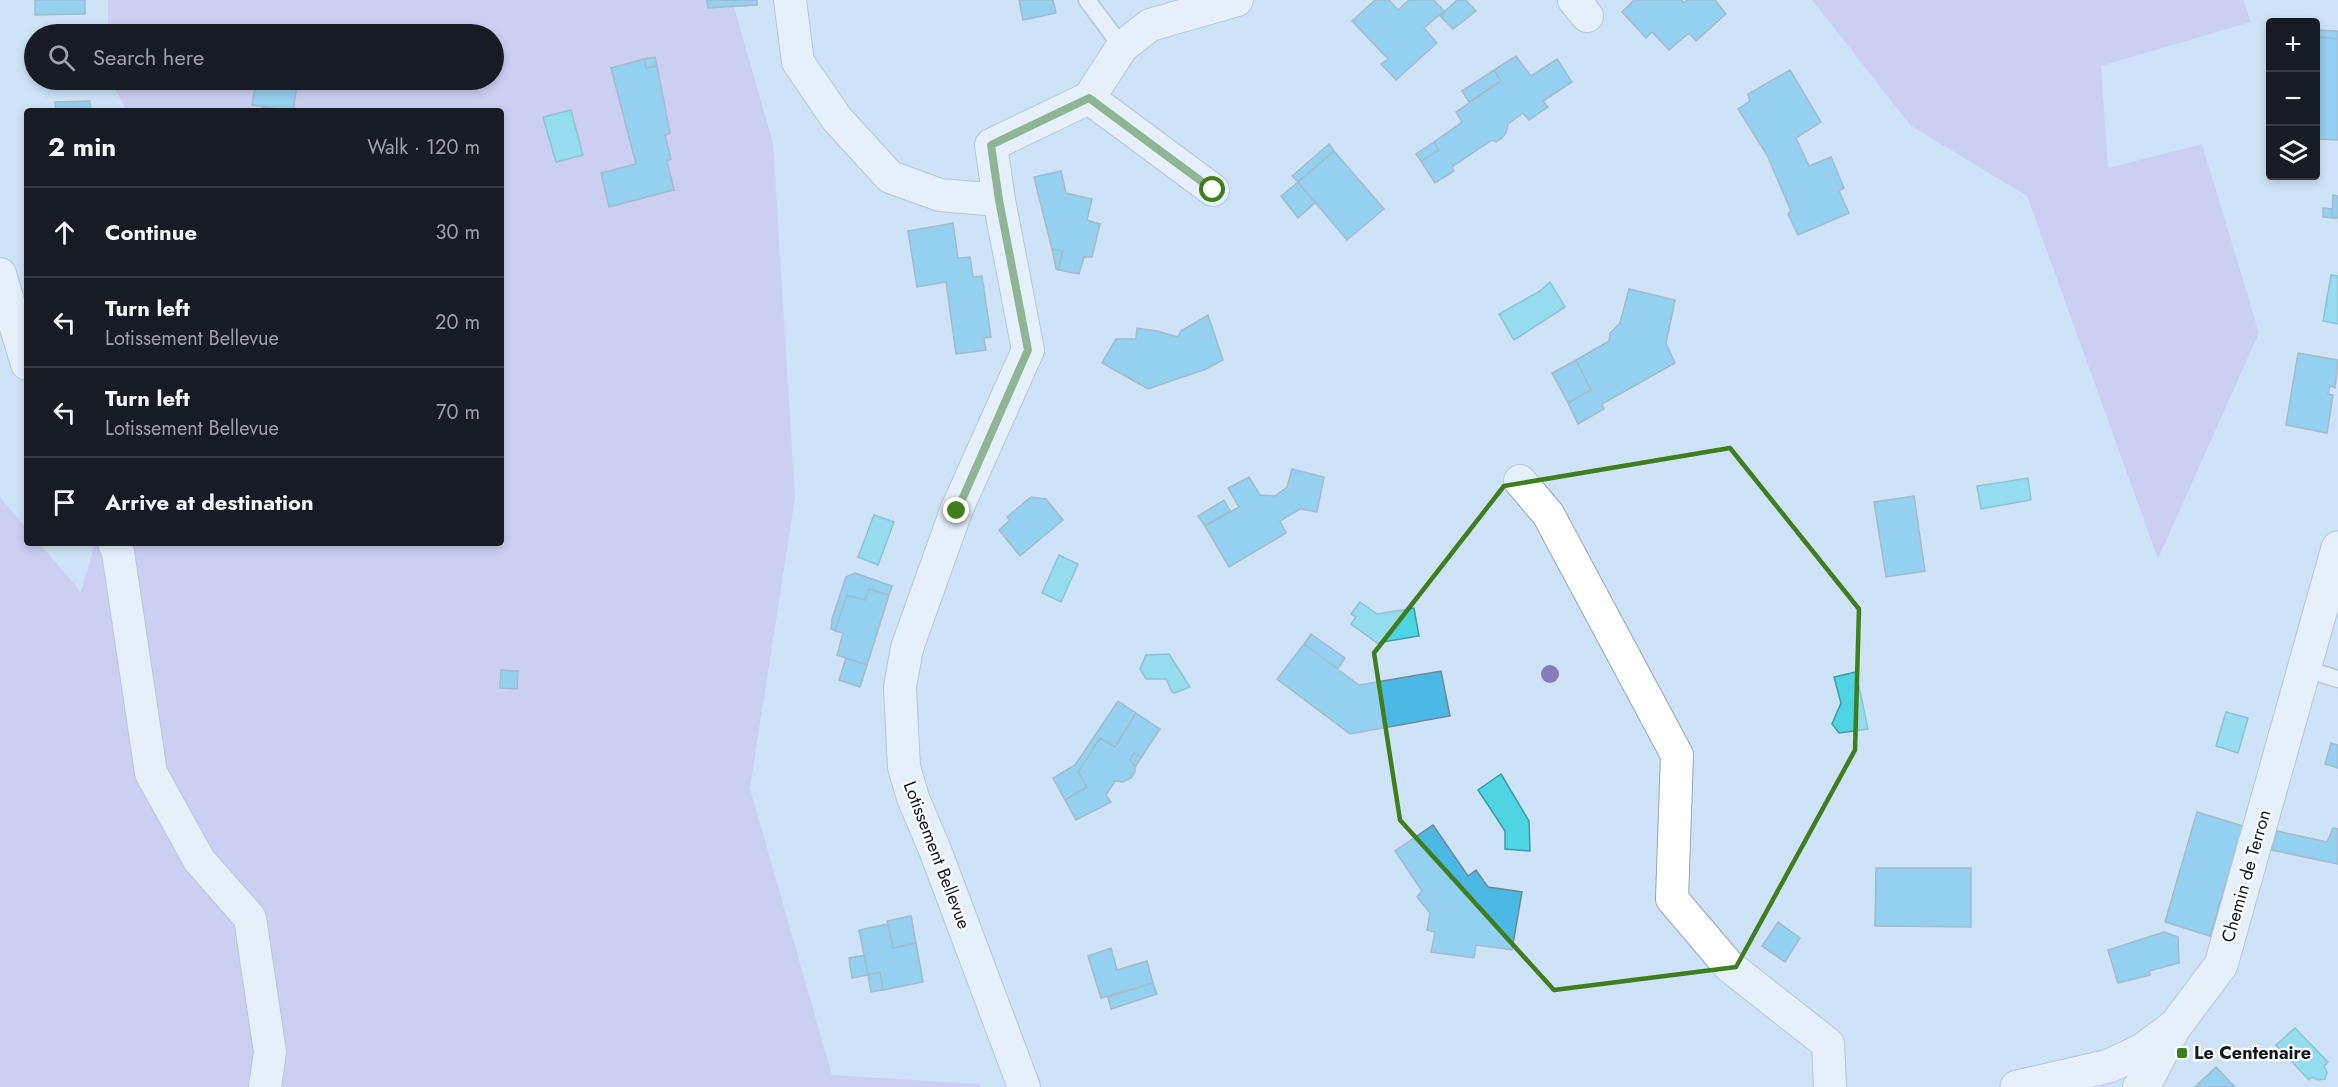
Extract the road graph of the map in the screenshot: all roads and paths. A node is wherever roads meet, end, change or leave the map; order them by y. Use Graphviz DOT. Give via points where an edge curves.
graph roads {
  1 [pos="790,0"];
  2 [pos="1088,0"];
  3 [pos="1237,0"];
  4 [pos="1122,47"];
  5 [pos="1089,98"];
  6 [pos="1213,190"];
  7 [pos="999,200"];
  8 [pos="0,274"];
  9 [pos="24,354"];
  10 [pos="1520,481"];
  11 [pos="115,546"];
  12 [pos="2338,548"];
  13 [pos="2305,669"];
  14 [pos="2338,680"];
  15 [pos="2176,1025"];
  16 [pos="265,1087"];
  17 [pos="1024,1087"];
  18 [pos="1830,1087"];
  19 [pos="2017,1087"];
  20 [pos="2139,1087"];
  1 -- 7 [label="street" via="798,62 837,119 890,177 940,195"];
  2 -- 4 [label="lane"];
  3 -- 4 [label="street" via="1150,25"];
  4 -- 5 [label="street"];
  5 -- 6 [label="street"];
  5 -- 7 [label="street, Lotissement Bellevue" via="991,145"];
  7 -- 17 [label="street, Lotissement Bellevue" via="1028,350 957,511 907,648 900,687 904,767 913,798"];
  8 -- 9 [label="street"];
  10 -- 18 [label="street" via="1548,514 1677,755 1672,899 1728,966 1828,1044"];
  11 -- 16 [label="street" via="151,773 199,860 250,918 270,1052"];
  12 -- 13 [label="street, Chemin de Terron"];
  13 -- 14 [label="lane"];
  13 -- 15 [label="street, Chemin de Terron" via="2221,965"];
  15 -- 19 [label="street, Chemin de Terron" via="2143,1050 2109,1066"];
  15 -- 20 [label="street" via="2148,1078"];
}
